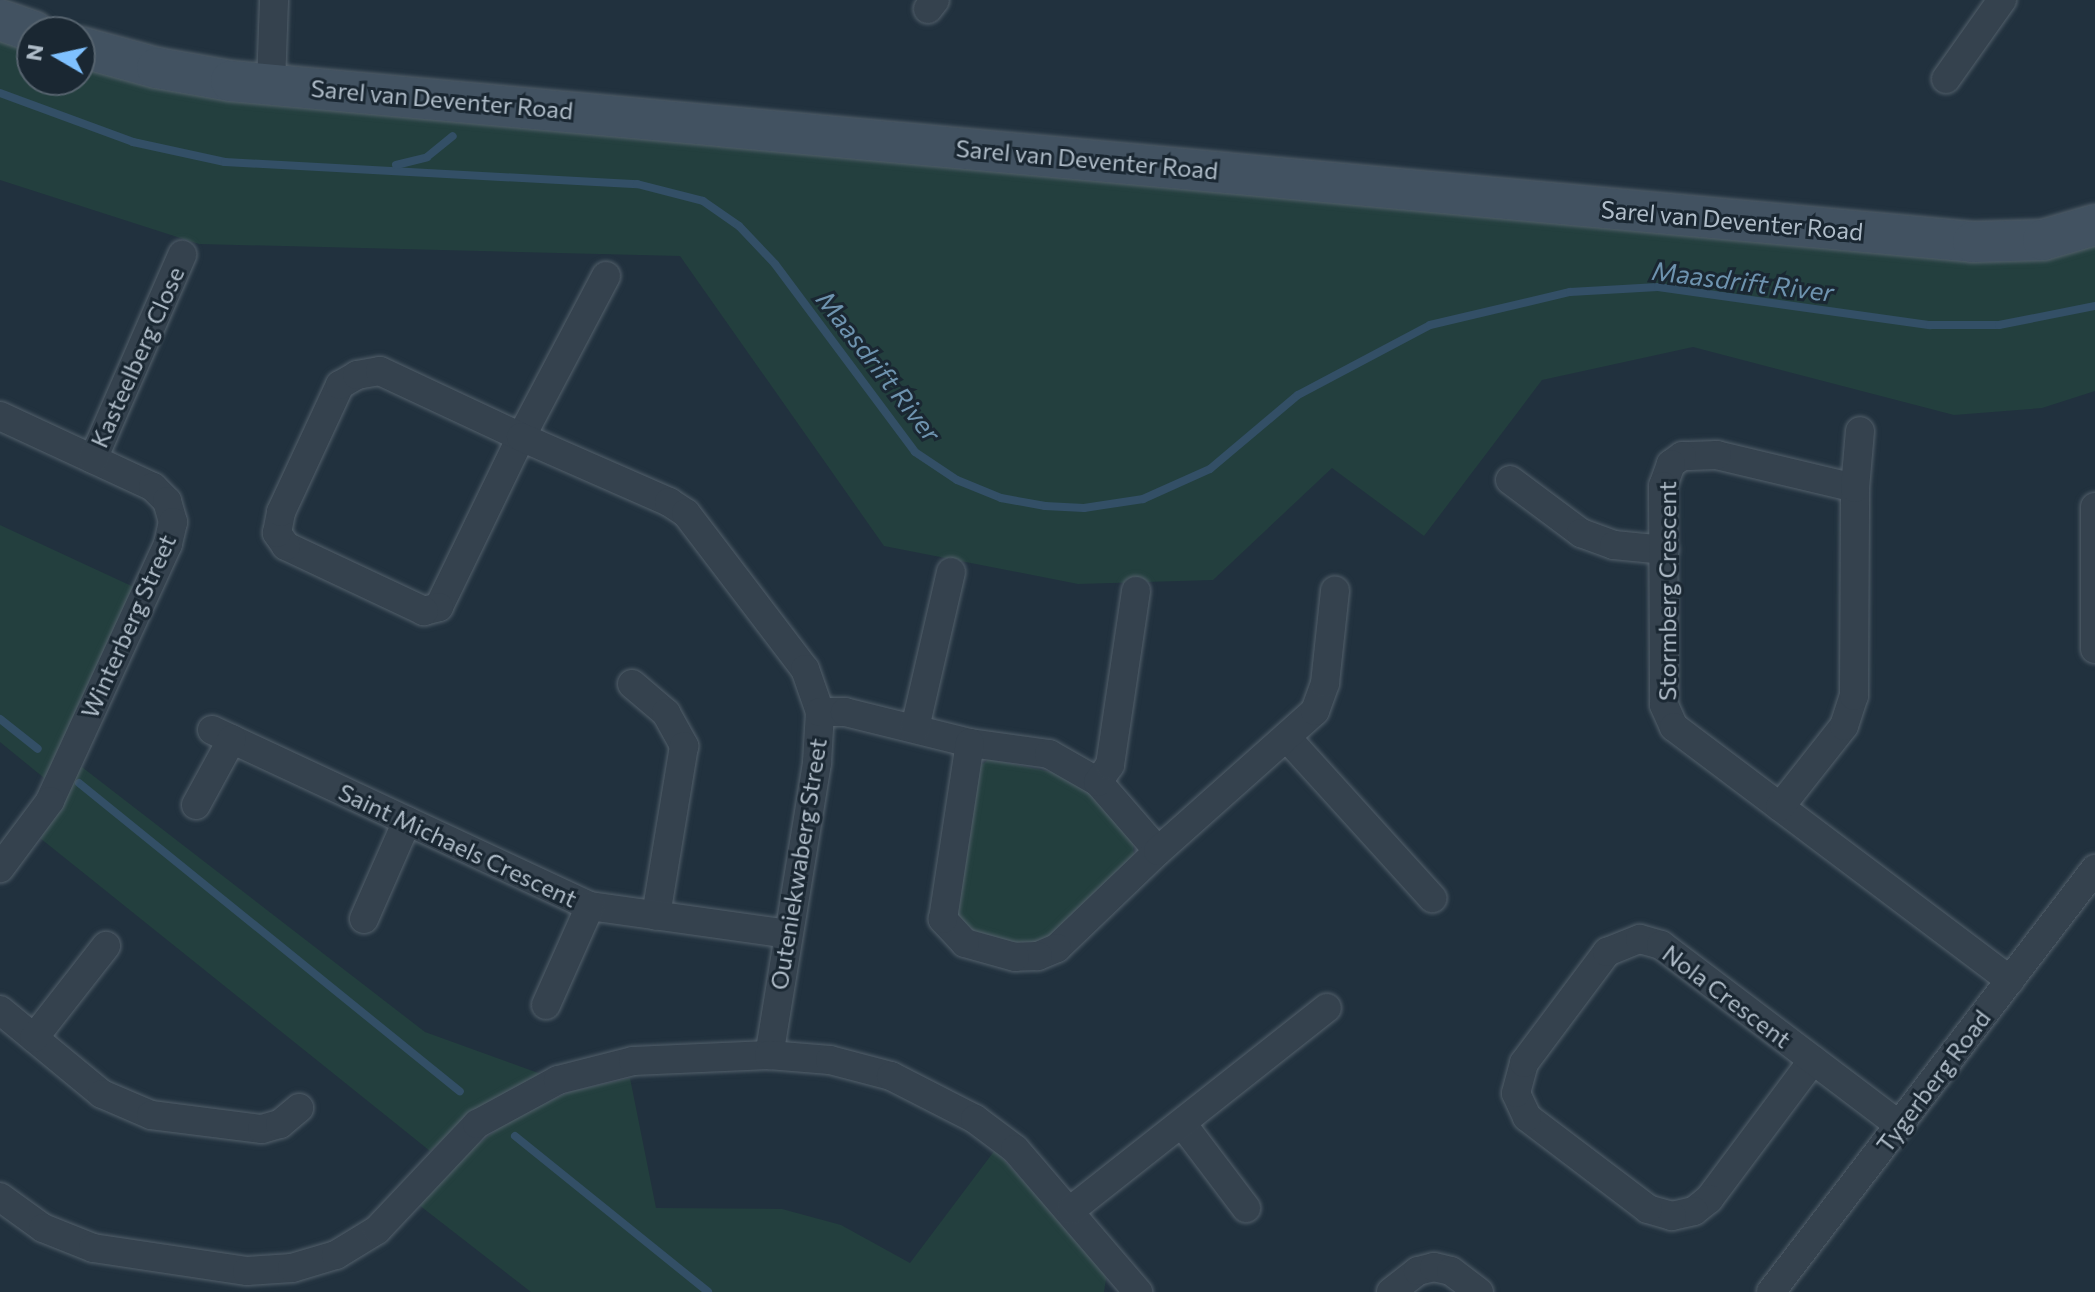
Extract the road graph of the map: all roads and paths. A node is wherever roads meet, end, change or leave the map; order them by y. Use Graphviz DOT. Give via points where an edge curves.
graph roads {
  1 [pos="274,0"];
  2 [pos="2002,0"];
  3 [pos="96,51"];
  4 [pos="1946,79"];
  5 [pos="271,83"];
  6 [pos="2095,225"];
  7 [pos="182,255"];
  8 [pos="606,276"];
  9 [pos="0,416"];
  10 [pos="1860,431"];
  11 [pos="521,437"];
  12 [pos="93,459"];
  13 [pos="1510,480"];
  14 [pos="1855,488"];
  15 [pos="2095,507"];
  16 [pos="1665,550"];
  17 [pos="951,572"];
  18 [pos="1136,591"];
  19 [pos="1335,591"];
  20 [pos="2095,649"];
  21 [pos="632,684"];
  22 [pos="820,712"];
  23 [pos="915,728"];
  24 [pos="1288,739"];
  25 [pos="970,743"];
  26 [pos="1098,782"];
  27 [pos="196,805"];
  28 [pos="1780,807"];
  29 [pos="407,821"];
  30 [pos="1158,851"];
  31 [pos="0,868"];
  32 [pos="2095,869"];
  33 [pos="1432,898"];
  34 [pos="590,906"];
  35 [pos="656,916"];
  36 [pos="364,919"];
  37 [pos="788,934"];
  38 [pos="106,946"];
  39 [pos="2010,980"];
  40 [pos="546,1005"];
  41 [pos="1327,1008"];
  42 [pos="0,1010"];
  43 [pos="34,1038"];
  44 [pos="769,1055"];
  45 [pos="1813,1060"];
  46 [pos="299,1108"];
  47 [pos="1899,1125"];
  48 [pos="1184,1126"];
  49 [pos="3,1208"];
  50 [pos="1246,1208"];
  51 [pos="1071,1210"];
  52 [pos="1138,1292"];
  53 [pos="1391,1292"];
  54 [pos="1479,1292"];
  55 [pos="1771,1292"];
  1 -- 5 [label="street"];
  2 -- 4 [label="street"];
  3 -- 5 [label="street, Sarel van Deventer Road" via="169,71"];
  5 -- 6 [label="street, Sarel van Deventer Road" via="1973,242 2034,241"];
  7 -- 12 [label="street, Kasteelberg Close"];
  8 -- 11 [label="street"];
  9 -- 12 [label="street, Winterberg Street"];
  10 -- 14 [label="street"];
  11 -- 11 [label="street" via="380,371 357,375 340,385 281,512 277,533 286,546 424,611 434,610 444,601"];
  11 -- 22 [label="street, Outeniekwaberg Street" via="686,513 805,669"];
  12 -- 31 [label="street, Winterberg Street" via="160,493 172,515 171,534 50,801"];
  13 -- 16 [label="street" via="1597,540"];
  14 -- 16 [label="street, Stormberg Crescent" via="1717,455 1682,456 1671,464 1663,486"];
  14 -- 28 [label="street" via="1854,696 1844,726"];
  15 -- 20 [label="street"];
  16 -- 28 [label="street, Stormberg Crescent" via="1668,717 1674,727"];
  17 -- 23 [label="street"];
  18 -- 26 [label="street" via="1110,765"];
  19 -- 24 [label="street" via="1322,696"];
  21 -- 35 [label="street" via="666,713 684,746"];
  22 -- 23 [label="street"];
  22 -- 37 [label="street, Outeniekwaberg Street" via="817,763"];
  23 -- 25 [label="street"];
  24 -- 30 [label="street"];
  24 -- 33 [label="street"];
  25 -- 26 [label="street" via="1049,754"];
  25 -- 30 [label="street" via="942,903 950,932 965,943 1015,957 1057,948"];
  26 -- 30 [label="street"];
  27 -- 29 [label="street, Saint Michaels Crescent" via="222,735"];
  28 -- 39 [label="street, Stormberg Crescent"];
  29 -- 34 [label="street, Saint Michaels Crescent"];
  29 -- 36 [label="street"];
  32 -- 39 [label="street, Tygerberg Road"];
  34 -- 35 [label="street, Saint Michaels Crescent"];
  34 -- 40 [label="street"];
  35 -- 37 [label="street, Saint Michaels Crescent"];
  37 -- 44 [label="street, Outeniekwaberg Street"];
  38 -- 43 [label="street"];
  39 -- 47 [label="street, Tygerberg Road"];
  41 -- 48 [label="street"];
  42 -- 43 [label="street"];
  43 -- 46 [label="street" via="102,1094 151,1115 262,1129 280,1124"];
  44 -- 49 [label="street" via="633,1061 547,1085 477,1124 377,1230 336,1255 292,1268 247,1271 93,1248"];
  44 -- 51 [label="street" via="830,1060 891,1076 932,1094 1015,1149"];
  45 -- 45 [label="street, Nola Crescent" via="1661,945 1630,940 1607,952 1524,1063 1516,1093 1527,1117 1648,1209 1672,1216 1694,1211 1709,1199"];
  45 -- 47 [label="street, Nola Crescent"];
  47 -- 55 [label="street, Tygerberg Road"];
  48 -- 50 [label="street"];
  48 -- 51 [label="street"];
  51 -- 52 [label="street"];
  53 -- 54 [label="street" via="1418,1271 1434,1267 1451,1271"];
}
